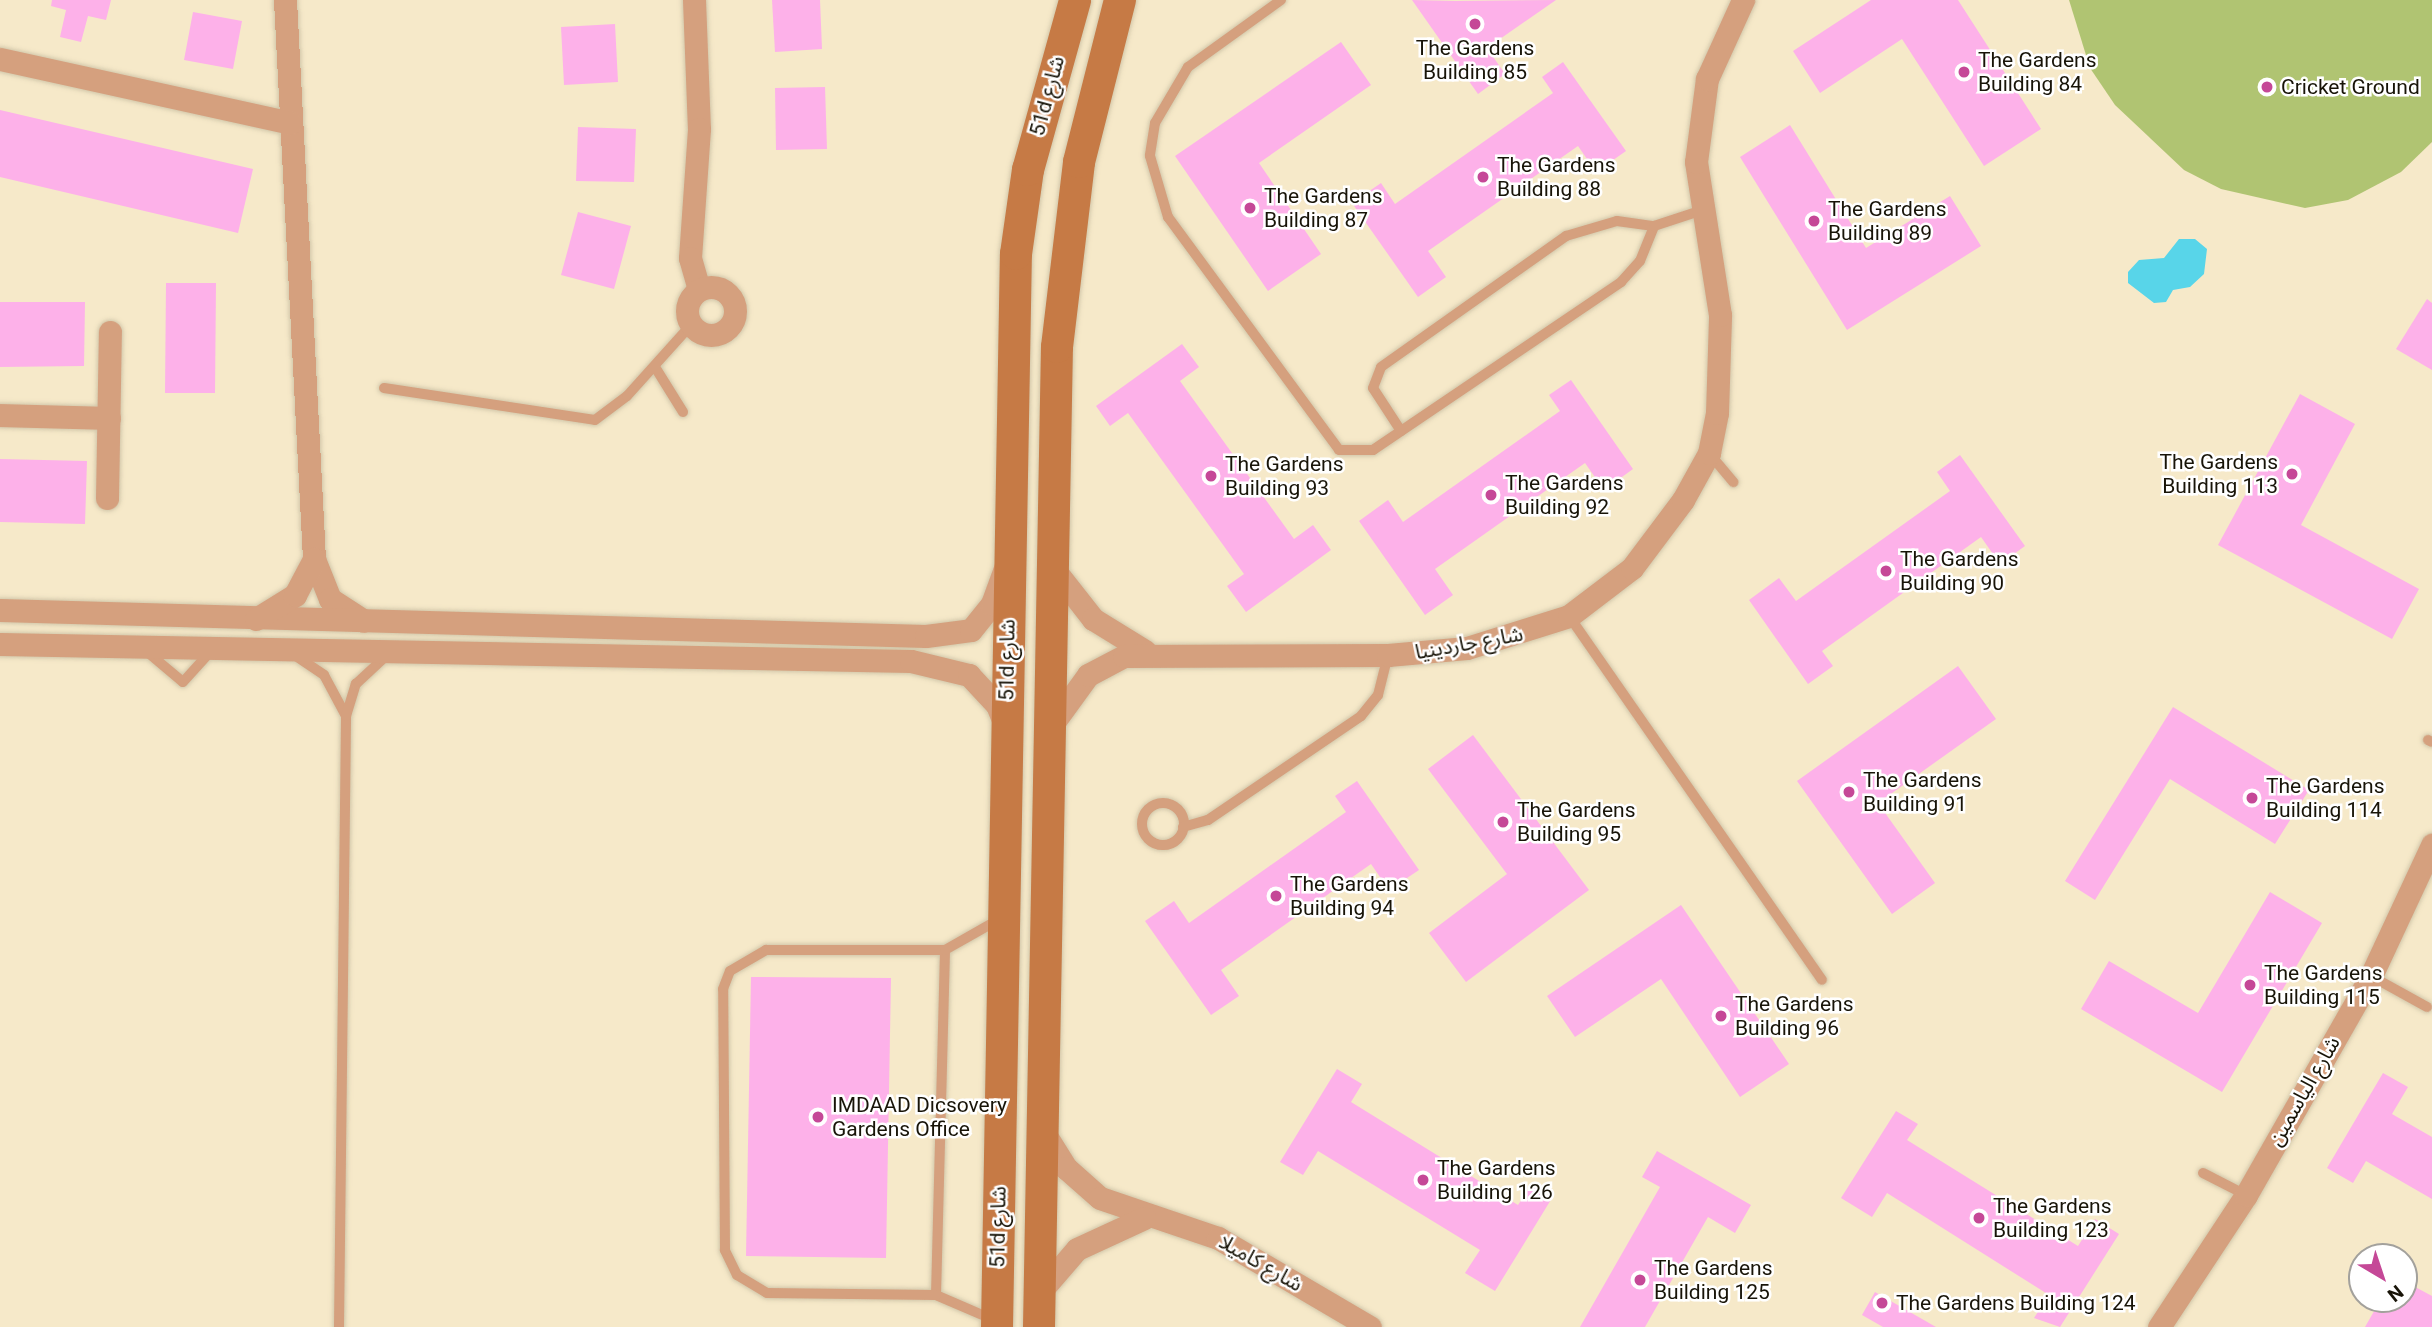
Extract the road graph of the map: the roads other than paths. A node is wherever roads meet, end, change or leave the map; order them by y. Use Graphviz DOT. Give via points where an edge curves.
graph roads {
  1 [pos="285,0"];
  2 [pos="694,0"];
  3 [pos="1075,0"];
  4 [pos="1120,0"];
  5 [pos="1281,0"];
  6 [pos="1743,0"];
  7 [pos="0,59"];
  8 [pos="290,123"];
  9 [pos="1700,211"];
  10 [pos="1654,226"];
  11 [pos="699,289"];
  12 [pos="691,325"];
  13 [pos="110,332"];
  14 [pos="655,367"];
  15 [pos="384,388"];
  16 [pos="683,412"];
  17 [pos="0,415"];
  18 [pos="109,418"];
  19 [pos="1401,431"];
  20 [pos="1709,453"];
  21 [pos="1733,482"];
  22 [pos="107,498"];
  23 [pos="314,559"];
  24 [pos="1009,559"];
  25 [pos="1053,568"];
  26 [pos="0,610"];
  27 [pos="1569,616"];
  28 [pos="253,620"];
  29 [pos="369,624"];
  30 [pos="0,644"];
  31 [pos="215,647"];
  32 [pos="144,649"];
  33 [pos="287,651"];
  34 [pos="1145,651"];
  35 [pos="390,653"];
  36 [pos="1388,655"];
  37 [pos="346,716"];
  38 [pos="1051,726"];
  39 [pos="1006,728"];
  40 [pos="1183,827"];
  41 [pos="2432,845"];
  42 [pos="1003,917"];
  43 [pos="945,950"];
  44 [pos="2371,976"];
  45 [pos="1822,980"];
  46 [pos="2427,1007"];
  47 [pos="1043,1131"];
  48 [pos="2203,1173"];
  49 [pos="2246,1195"];
  50 [pos="1144,1218"];
  51 [pos="1039,1293"];
  52 [pos="936,1295"];
  53 [pos="997,1324"];
  54 [pos="339,1327"];
  55 [pos="1039,1327"];
  56 [pos="1370,1327"];
  57 [pos="2159,1327"];
  1 -- 8 [label="street"];
  2 -- 11 [label="street" via="699,128 690,258"];
  3 -- 24 [label="street, 51d شارع" via="1031,158 1016,254"];
  4 -- 25 [label="street, 51d شارع" via="1079,162 1067,253 1057,347"];
  5 -- 19 [label="lane" via="1188,67 1167,93 1152,145 1155,188 1168,217 1339,450 1373,450"];
  6 -- 9 [label="street, شارع جاردينيا" via="1707,79 1696,162"];
  7 -- 8 [label="street"];
  8 -- 23 [label="street"];
  9 -- 10 [label="lane"];
  9 -- 20 [label="street, شارع جاردينيا" via="1723,358"];
  10 -- 19 [label="lane" via="1640,261 1621,282"];
  10 -- 19 [label="lane" via="1617,222 1566,236 1381,367 1373,388"];
  11 -- 12 [label="street" via="688,305"];
  11 -- 12 [label="street" via="720,288 736,312 718,335"];
  12 -- 14 [label="lane"];
  13 -- 18 [label="street"];
  14 -- 15 [label="lane" via="595,420"];
  14 -- 16 [label="lane"];
  17 -- 18 [label="street"];
  18 -- 22 [label="street"];
  20 -- 21 [label="lane"];
  20 -- 27 [label="street, شارع جاردينيا" via="1661,536 1632,568"];
  23 -- 28 [label="street" via="295,594"];
  23 -- 29 [label="street" via="330,599"];
  24 -- 29 [label="street" via="981,620 957,634"];
  24 -- 39 [label="street, 51d شارع"];
  25 -- 34 [label="street" via="1093,619"];
  25 -- 38 [label="street, 51d شارع"];
  26 -- 28 [label="street"];
  27 -- 36 [label="street, شارع جاردينيا" via="1508,640"];
  27 -- 45 [label="lane"];
  28 -- 29 [label="street"];
  30 -- 32 [label="street"];
  31 -- 32 [label="street"];
  31 -- 32 [label="lane" via="183,682"];
  31 -- 33 [label="street"];
  33 -- 35 [label="street"];
  33 -- 37 [label="lane" via="324,675"];
  34 -- 36 [label="street, شارع جاردينيا"];
  34 -- 38 [label="street, شارع جاردينيا" via="1088,675"];
  35 -- 37 [label="lane" via="356,684"];
  35 -- 39 [label="street" via="946,665 985,689"];
  36 -- 40 [label="lane" via="1378,695 1361,716 1208,820"];
  37 -- 54 [label="lane"];
  38 -- 47 [label="street, 51d شارع"];
  39 -- 42 [label="street, 51d شارع"];
  41 -- 44 [label="street, شارع الياسمين"];
  42 -- 43 [label="lane"];
  42 -- 53 [label="street, 51d شارع"];
  43 -- 52 [label="lane"];
  43 -- 52 [label="lane" via="766,950 730,971 723,989 725,1250 733,1269 767,1293"];
  44 -- 46 [label="lane"];
  44 -- 49 [label="street, شارع الياسمين"];
  47 -- 50 [label="street, شارع كاميلا" via="1081,1183"];
  47 -- 51 [label="street, 51d شارع"];
  48 -- 49 [label="lane"];
  49 -- 57 [label="street, شارع الياسمين"];
  50 -- 51 [label="street" via="1077,1248"];
  50 -- 56 [label="street, شارع كاميلا" via="1218,1238"];
  51 -- 55 [label="street, 51d شارع"];
  52 -- 53 [label="lane"];
}
